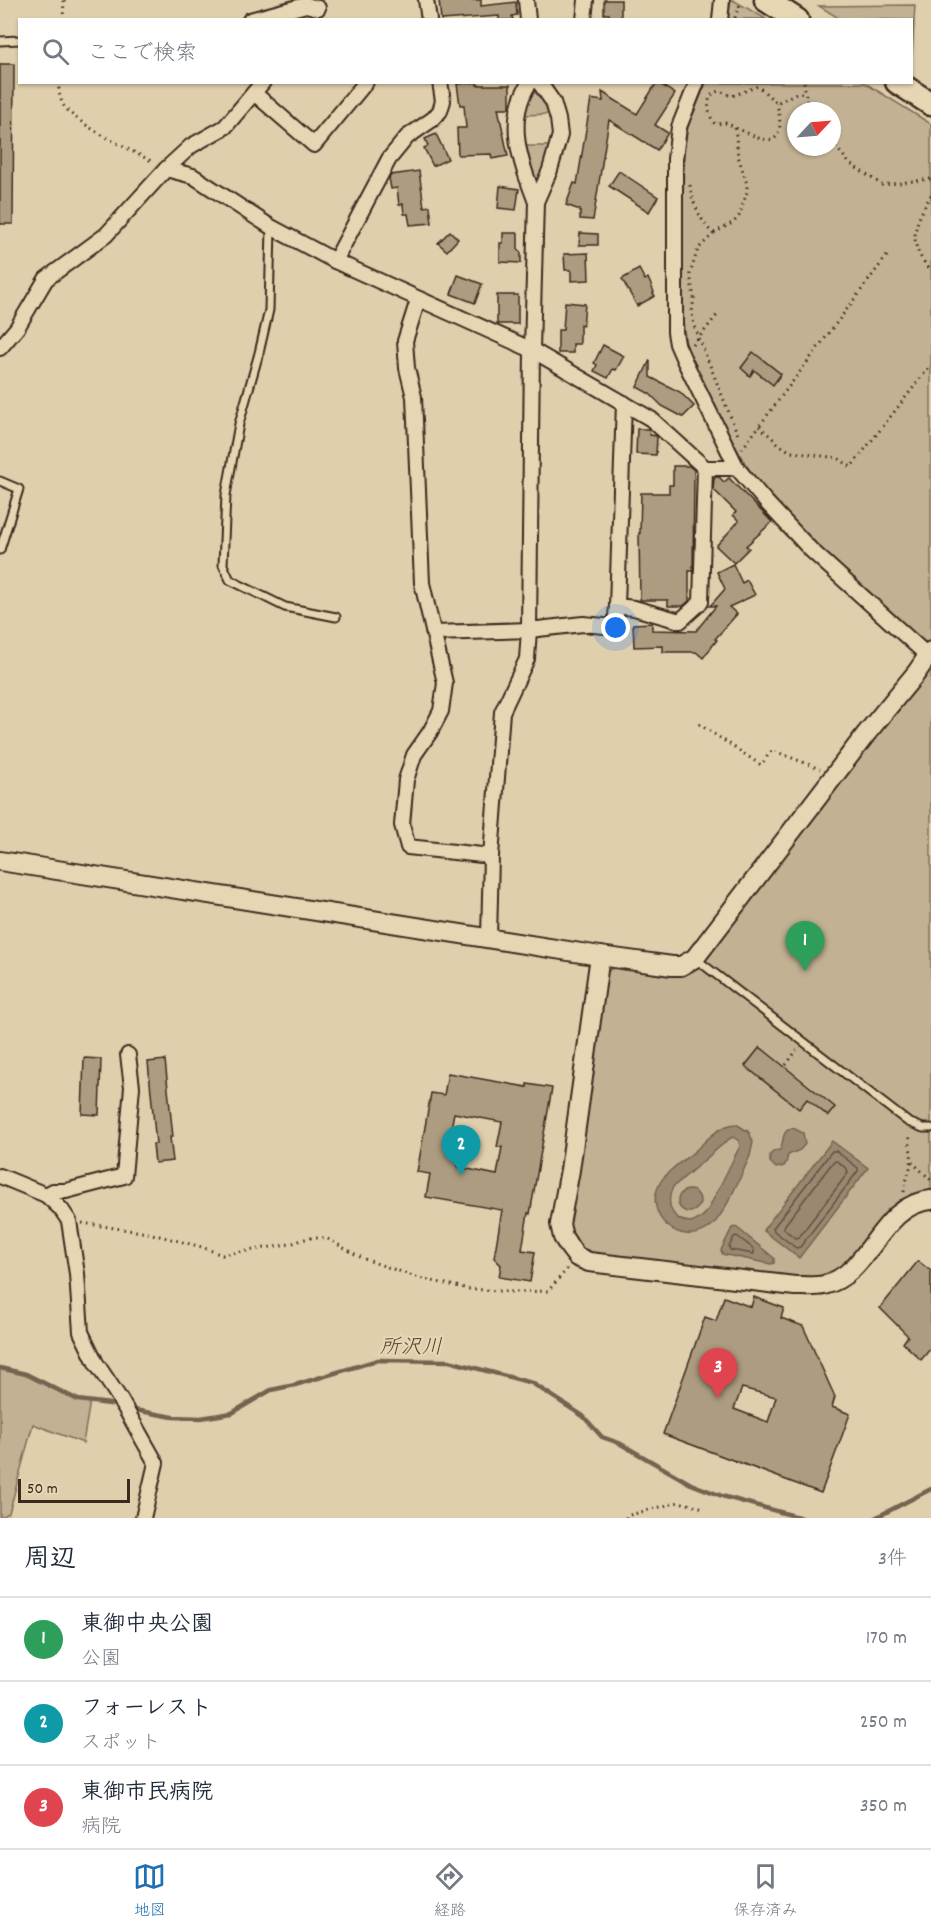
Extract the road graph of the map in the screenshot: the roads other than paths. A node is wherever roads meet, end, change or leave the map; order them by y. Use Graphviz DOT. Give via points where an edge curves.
graph roads {
  1 [pos="426,0"];
  2 [pos="526,0"];
  3 [pos="586,0"];
  4 [pos="722,0"];
  5 [pos="766,0"];
  6 [pos="318,9"];
  7 [pos="257,18"];
  8 [pos="429,18"];
  9 [pos="528,18"];
  10 [pos="585,18"];
  11 [pos="720,18"];
  12 [pos="794,18"];
  13 [pos="18,40"];
  14 [pos="0,41"];
  15 [pos="261,84"];
  16 [pos="364,84"];
  17 [pos="440,84"];
  18 [pos="529,84"];
  19 [pos="540,84"];
  20 [pos="696,84"];
  21 [pos="900,84"];
  22 [pos="254,93"];
  23 [pos="931,104"];
  24 [pos="166,169"];
  25 [pos="536,202"];
  26 [pos="271,226"];
  27 [pos="335,261"];
  28 [pos="418,300"];
  29 [pos="0,349"];
  30 [pos="532,350"];
  31 [pos="624,403"];
  32 [pos="705,468"];
  33 [pos="737,468"];
  34 [pos="0,481"];
  35 [pos="0,550"];
  36 [pos="617,606"];
  37 [pos="336,618"];
  38 [pos="529,630"];
  39 [pos="434,633"];
  40 [pos="930,655"];
  41 [pos="491,856"];
  42 [pos="0,861"];
  43 [pos="489,938"];
  44 [pos="600,956"];
  45 [pos="695,958"];
  46 [pos="128,1055"];
  47 [pos="931,1128"];
  48 [pos="0,1176"];
  49 [pos="46,1195"];
  50 [pos="931,1200"];
  51 [pos="143,1518"];
  1 -- 8 [label="street"];
  2 -- 9 [label="street"];
  3 -- 10 [label="street"];
  4 -- 11 [label="street"];
  5 -- 12 [label="main road"];
  6 -- 7 [label="street" via="306,5"];
  13 -- 14 [label="lane"];
  15 -- 22 [label="street"];
  16 -- 22 [label="street" via="314,145"];
  17 -- 27 [label="street" via="441,111 406,137 389,159"];
  18 -- 25 [label="street" via="521,95 515,132"];
  19 -- 25 [label="street" via="553,102 560,135"];
  20 -- 33 [label="street" via="679,127 675,159 675,332 684,360"];
  21 -- 23 [label="main road"];
  22 -- 24 [label="street" via="225,127 191,146"];
  24 -- 26 [label="street" via="193,176"];
  24 -- 29 [label="street" via="106,235 46,279"];
  25 -- 30 [label="street"];
  26 -- 27 [label="street"];
  26 -- 37 [label="lane" via="269,310 239,424 226,495 223,565 230,580 285,607"];
  27 -- 28 [label="street"];
  28 -- 30 [label="street"];
  28 -- 39 [label="street" via="405,341 414,397 422,584"];
  30 -- 31 [label="street"];
  30 -- 38 [label="street"];
  31 -- 32 [label="street" via="651,420"];
  31 -- 36 [label="street"];
  32 -- 33 [label="street"];
  32 -- 36 [label="street" via="701,602 680,621"];
  33 -- 40 [label="street" via="811,550"];
  34 -- 35 [label="lane" via="19,489"];
  36 -- 38 [label="street" via="615,627 583,624"];
  38 -- 39 [label="street"];
  38 -- 41 [label="street" via="527,659 502,712"];
  39 -- 41 [label="street" via="445,682 441,711 411,763 402,825 408,847"];
  40 -- 45 [label="street"];
  41 -- 43 [label="street"];
  42 -- 43 [label="street"];
  43 -- 44 [label="street"];
  44 -- 45 [label="street" via="668,969"];
  44 -- 50 [label="street" via="560,1224 563,1237 577,1257 589,1262 795,1286 824,1285 851,1270 896,1214"];
  45 -- 47 [label="lane" via="908,1122"];
  46 -- 49 [label="street" via="132,1087 124,1176"];
  48 -- 49 [label="street"];
  49 -- 51 [label="street" via="69,1221 81,1332 156,1463"];
}
